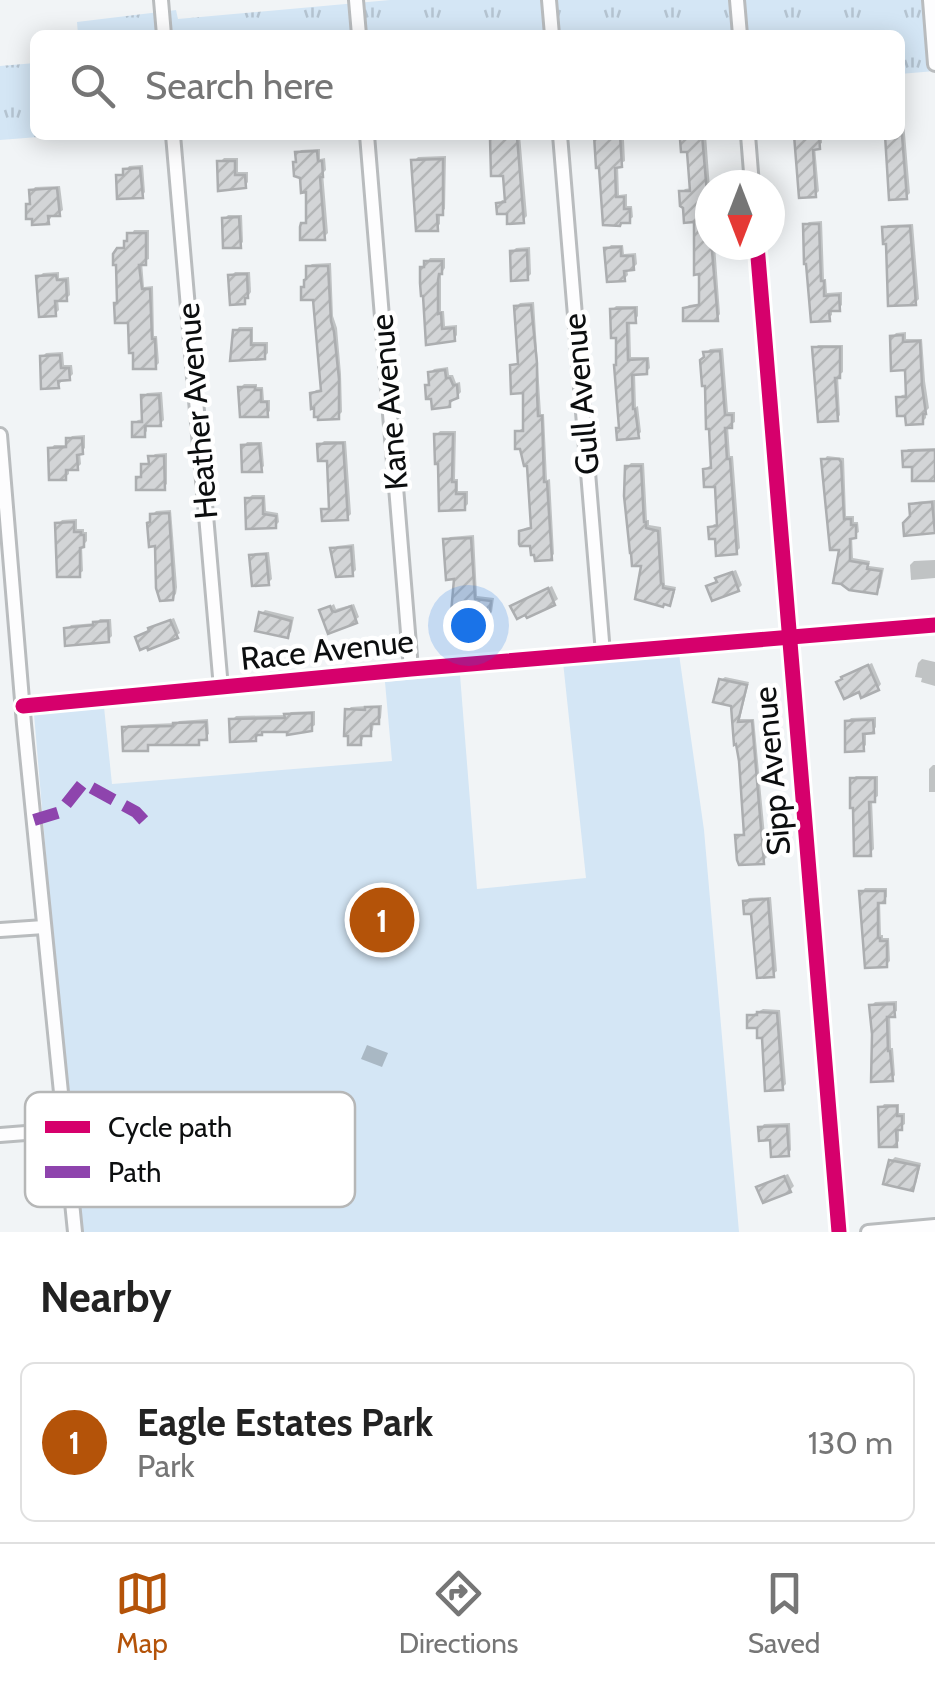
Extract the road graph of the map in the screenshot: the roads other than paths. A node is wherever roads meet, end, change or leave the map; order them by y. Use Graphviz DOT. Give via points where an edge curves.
graph roads {
  1 [pos="161,0"];
  2 [pos="356,0"];
  3 [pos="548,0"];
  4 [pos="737,0"];
  5 [pos="930,0"];
  6 [pos="164,30"];
  7 [pos="359,30"];
  8 [pos="551,30"];
  9 [pos="740,30"];
  10 [pos="935,64"];
  11 [pos="173,140"];
  12 [pos="367,140"];
  13 [pos="560,140"];
  14 [pos="748,140"];
  15 [pos="751,170"];
  16 [pos="758,260"];
  17 [pos="0,435"];
  18 [pos="4,512"];
  19 [pos="935,624"];
  20 [pos="789,636"];
  21 [pos="603,653"];
  22 [pos="411,669"];
  23 [pos="222,688"];
  24 [pos="23,706"];
  25 [pos="44,927"];
  26 [pos="0,930"];
  27 [pos="60,1092"];
  28 [pos="25,1133"];
  29 [pos="0,1135"];
  30 [pos="72,1207"];
  31 [pos="935,1226"];
  32 [pos="75,1232"];
  33 [pos="838,1232"];
  34 [pos="868,1232"];
  1 -- 6 [label="street"];
  2 -- 7 [label="street"];
  3 -- 8 [label="street"];
  4 -- 9 [label="street"];
  5 -- 10 [label="street"];
  11 -- 23 [label="street, Heather Avenue"];
  12 -- 22 [label="street, Kane Avenue"];
  13 -- 21 [label="street, Gull Avenue"];
  14 -- 15 [label="street"];
  16 -- 20 [label="street, Sipp Avenue"];
  17 -- 18 [label="street"];
  18 -- 24 [label="street"];
  19 -- 20 [label="street, Race Avenue"];
  20 -- 21 [label="street, Race Avenue"];
  20 -- 33 [label="street, Sipp Avenue"];
  21 -- 22 [label="street, Race Avenue"];
  22 -- 23 [label="street, Race Avenue"];
  23 -- 24 [label="street, Race Avenue"];
  24 -- 25 [label="street"];
  25 -- 26 [label="street"];
  25 -- 27 [label="street"];
  28 -- 29 [label="street"];
  30 -- 32 [label="street"];
  31 -- 34 [label="street"];
}
